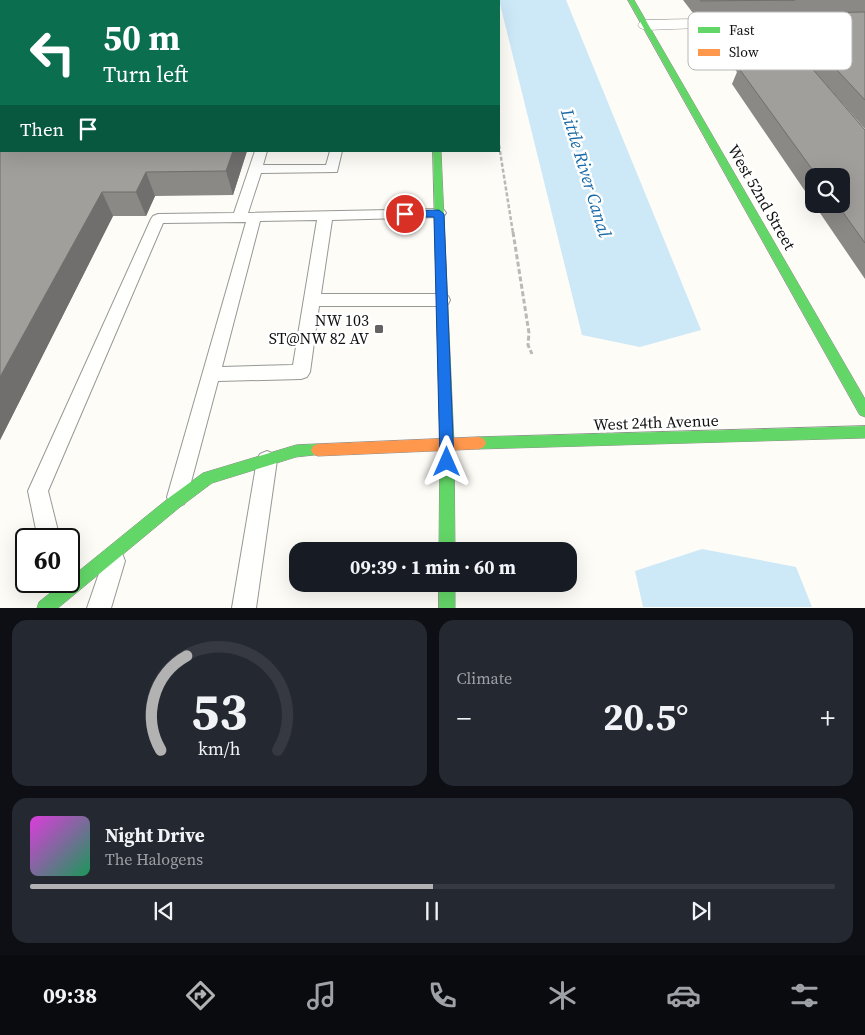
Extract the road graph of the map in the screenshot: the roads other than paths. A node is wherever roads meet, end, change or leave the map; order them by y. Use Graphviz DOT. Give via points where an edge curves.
graph roads {
  1 [pos="632,0"];
  2 [pos="688,24"];
  3 [pos="646,25"];
  4 [pos="261,152"];
  5 [pos="336,152"];
  6 [pos="436,152"];
  7 [pos="255,170"];
  8 [pos="439,214"];
  9 [pos="325,216"];
  10 [pos="247,217"];
  11 [pos="312,300"];
  12 [pos="442,300"];
  13 [pos="210,374"];
  14 [pos="865,411"];
  15 [pos="865,432"];
  16 [pos="447,444"];
  17 [pos="267,460"];
  18 [pos="175,502"];
  19 [pos="46,528"];
  20 [pos="447,542"];
  21 [pos="117,550"];
  22 [pos="447,592"];
  23 [pos="55,594"];
  24 [pos="99,608"];
  25 [pos="244,608"];
  26 [pos="447,608"];
  1 -- 3 [label="street, West 52nd Street"];
  2 -- 3 [label="street"];
  3 -- 14 [label="street, West 52nd Street"];
  4 -- 7 [label="lane"];
  5 -- 7 [label="lane" via="332,169"];
  6 -- 8 [label="street"];
  7 -- 10 [label="lane"];
  8 -- 9 [label="lane"];
  8 -- 12 [label="street"];
  9 -- 10 [label="lane"];
  9 -- 11 [label="lane"];
  10 -- 13 [label="lane"];
  10 -- 19 [label="lane" via="158,219 38,491"];
  11 -- 12 [label="lane"];
  11 -- 13 [label="lane" via="302,372"];
  12 -- 16 [label="street"];
  13 -- 18 [label="lane"];
  15 -- 16 [label="street, West 24th Avenue"];
  16 -- 17 [label="street, West 24th Avenue" via="296,451"];
  16 -- 20 [label="street"];
  17 -- 18 [label="street, West 24th Avenue" via="208,478"];
  17 -- 25 [label="lane"];
  18 -- 21 [label="street, West 24th Avenue"];
  21 -- 23 [label="street, West 24th Avenue"];
  21 -- 24 [label="lane"];
  22 -- 26 [label="street"];
}
